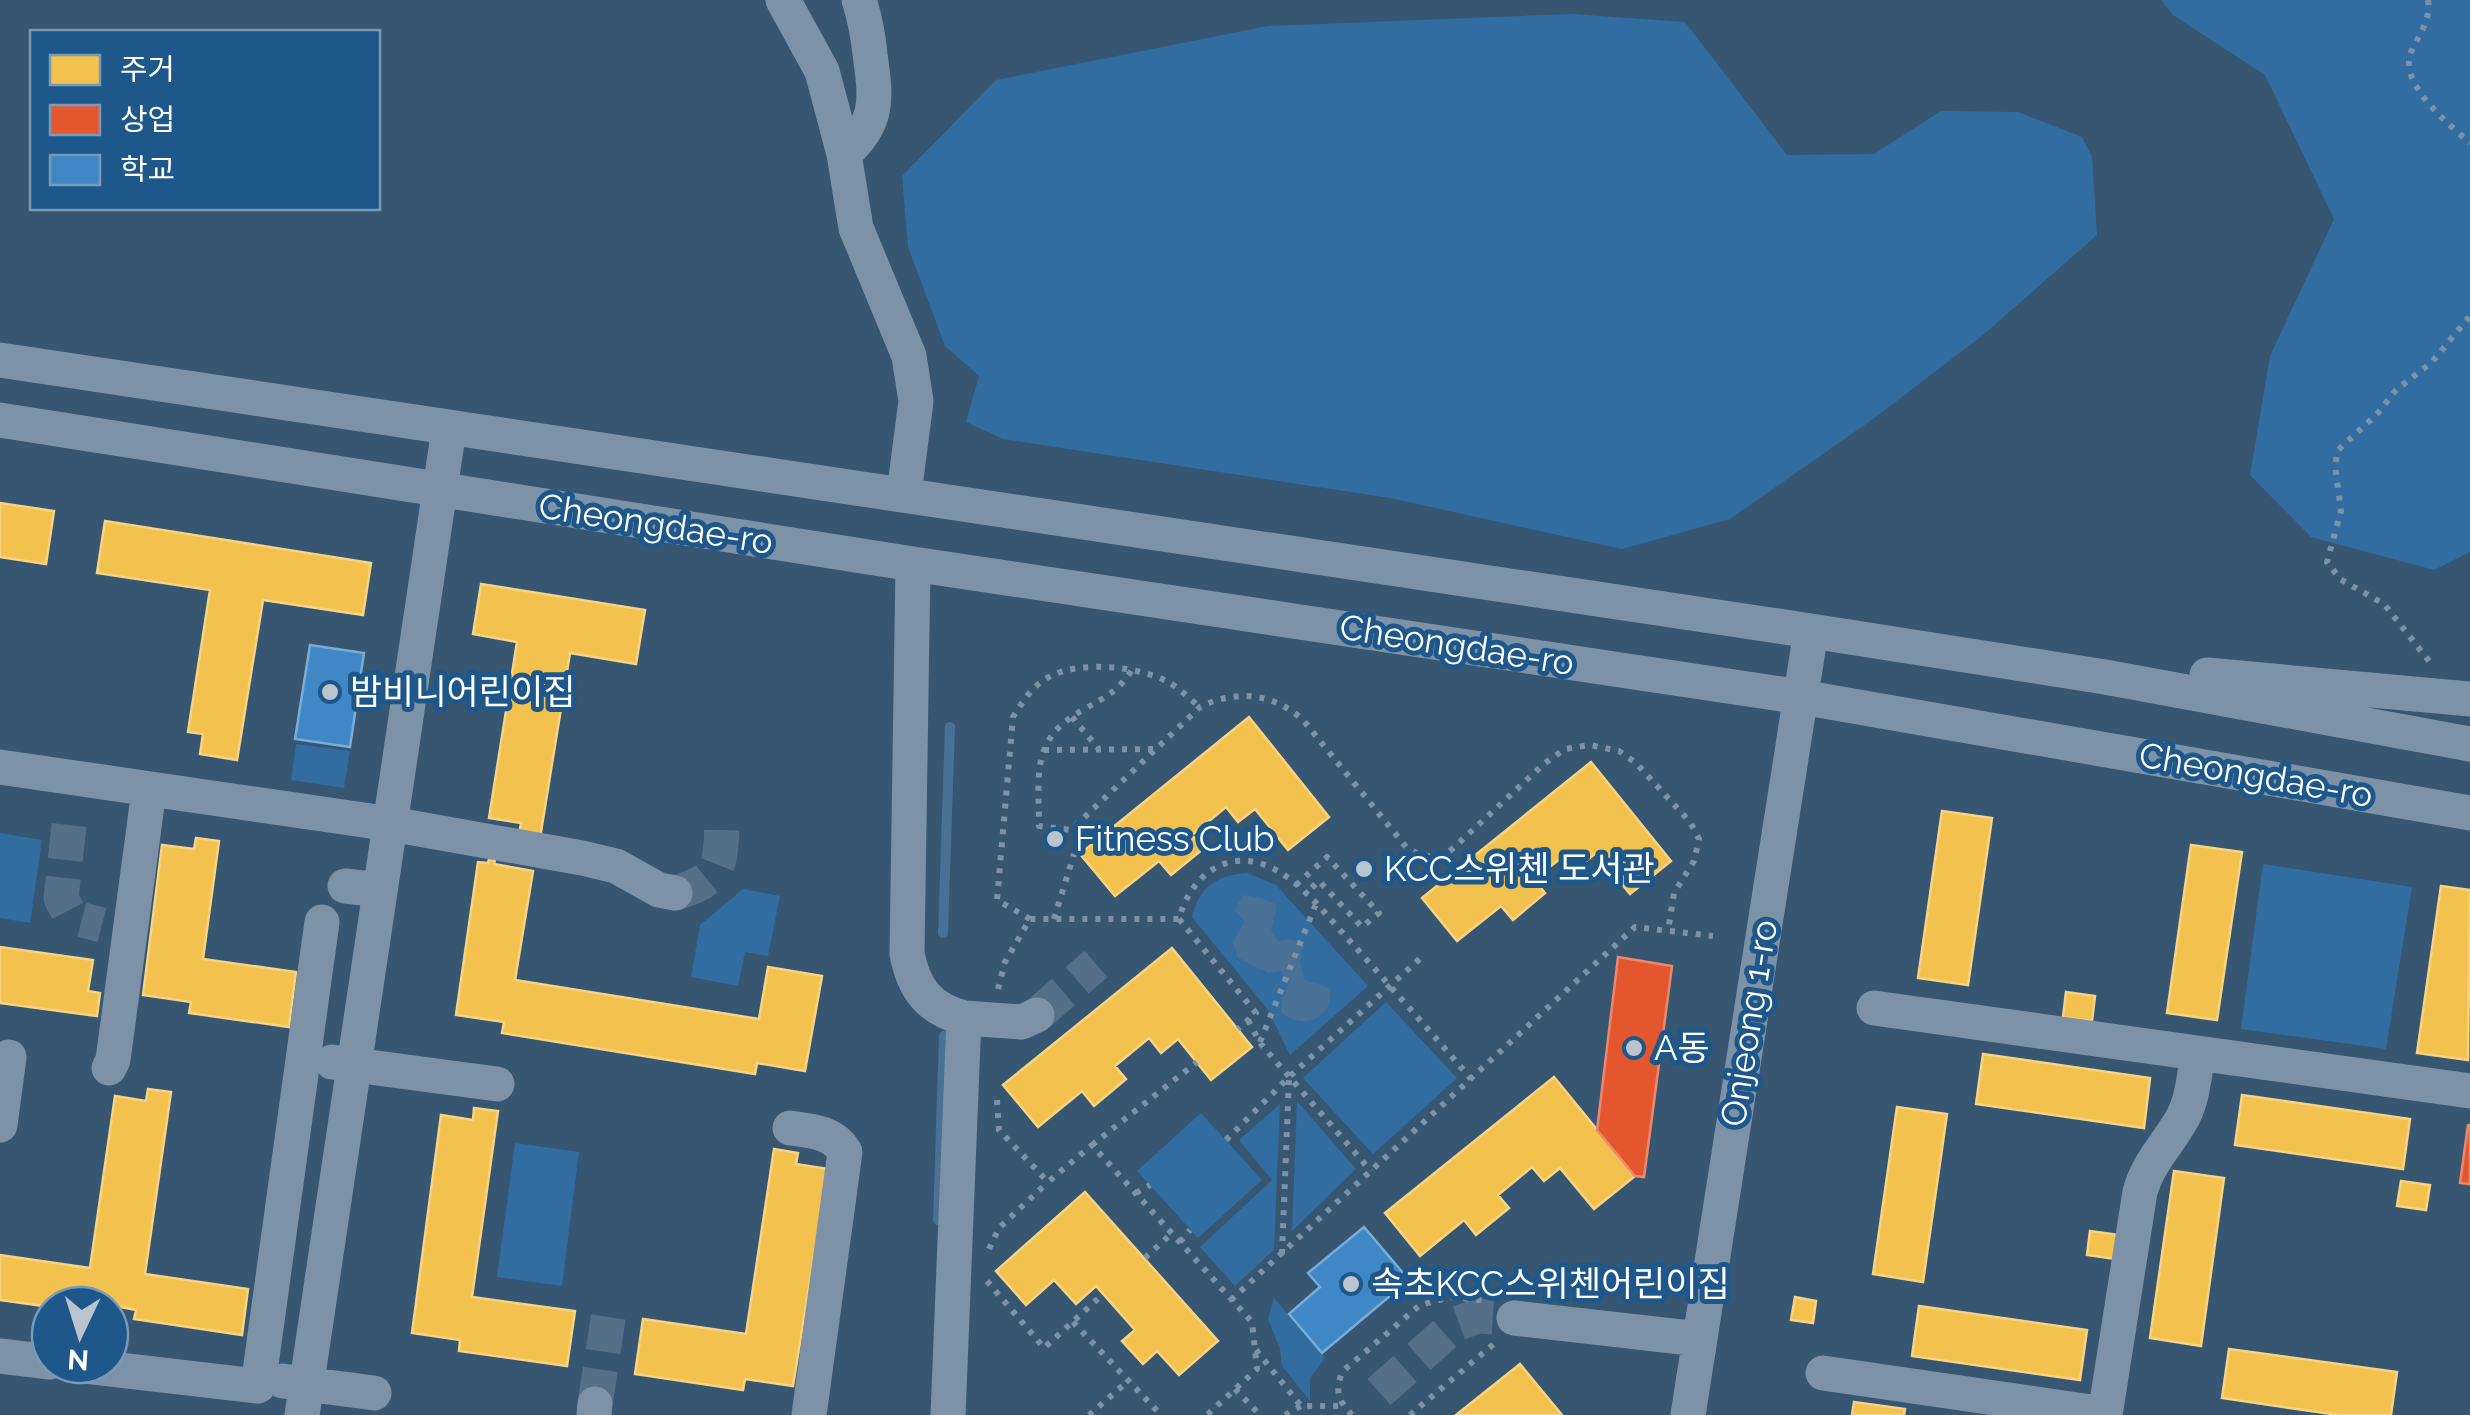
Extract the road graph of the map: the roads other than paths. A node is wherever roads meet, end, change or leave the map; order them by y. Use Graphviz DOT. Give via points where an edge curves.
graph roads {
  1 [pos="783,0"];
  2 [pos="860,0"];
  3 [pos="844,154"];
  4 [pos="0,360"];
  5 [pos="0,420"];
  6 [pos="449,428"];
  7 [pos="441,490"];
  8 [pos="904,494"];
  9 [pos="914,564"];
  10 [pos="1810,631"];
  11 [pos="1928,650"];
  12 [pos="1801,697"];
  13 [pos="2463,699"];
  14 [pos="2470,744"];
  15 [pos="0,767"];
  16 [pos="149,790"];
  17 [pos="2470,813"];
  18 [pos="390,824"];
  19 [pos="344,886"];
  20 [pos="380,890"];
  21 [pos="675,892"];
  22 [pos="322,922"];
  23 [pos="1874,1008"];
  24 [pos="1037,1016"];
  25 [pos="977,1019"];
  26 [pos="2198,1054"];
  27 [pos="9,1057"];
  28 [pos="338,1063"];
  29 [pos="109,1068"];
  30 [pos="496,1084"];
  31 [pos="2470,1090"];
  32 [pos="0,1124"];
  33 [pos="790,1128"];
  34 [pos="1508,1320"];
  35 [pos="1698,1339"];
  36 [pos="0,1356"];
  37 [pos="30,1360"];
  38 [pos="130,1371"];
  39 [pos="1823,1372"];
  40 [pos="295,1393"];
  41 [pos="374,1393"];
  42 [pos="2105,1414"];
  43 [pos="809,1415"];
  44 [pos="948,1415"];
  45 [pos="1688,1415"];
  1 -- 3 [label="street" via="822,71"];
  2 -- 3 [label="street" via="875,106 861,139"];
  3 -- 8 [label="street" via="856,228 909,356 916,401"];
  4 -- 6 [label="street, Cheongdae-ro"];
  5 -- 7 [label="street, Cheongdae-ro"];
  6 -- 7 [label="street"];
  6 -- 8 [label="street, Cheongdae-ro"];
  7 -- 9 [label="street, Cheongdae-ro"];
  7 -- 18 [label="street"];
  8 -- 10 [label="street, Cheongdae-ro"];
  9 -- 12 [label="street, Cheongdae-ro"];
  9 -- 25 [label="street" via="908,954 918,989 932,1005"];
  10 -- 11 [label="street, Cheongdae-ro"];
  10 -- 12 [label="street, Onjeong 1-ro"];
  11 -- 13 [label="street"];
  11 -- 14 [label="street, Cheongdae-ro"];
  12 -- 17 [label="street, Cheongdae-ro"];
  12 -- 35 [label="street, Onjeong 1-ro"];
  15 -- 16 [label="street"];
  16 -- 18 [label="street"];
  16 -- 29 [label="street" via="116,926"];
  18 -- 20 [label="street"];
  18 -- 21 [label="street" via="598,861"];
  19 -- 20 [label="street"];
  20 -- 28 [label="street"];
  22 -- 38 [label="street" via="258,1386"];
  23 -- 26 [label="street"];
  24 -- 25 [label="street" via="1022,1022"];
  25 -- 44 [label="street"];
  26 -- 31 [label="street"];
  26 -- 42 [label="street" via="2189,1104 2140,1192"];
  27 -- 32 [label="street"];
  28 -- 30 [label="street"];
  28 -- 40 [label="street"];
  33 -- 43 [label="street" via="828,1136 845,1152"];
  34 -- 35 [label="street"];
  35 -- 45 [label="street, Onjeong 1-ro"];
  36 -- 37 [label="street"];
  39 -- 42 [label="street"];
  40 -- 41 [label="street"];
}
